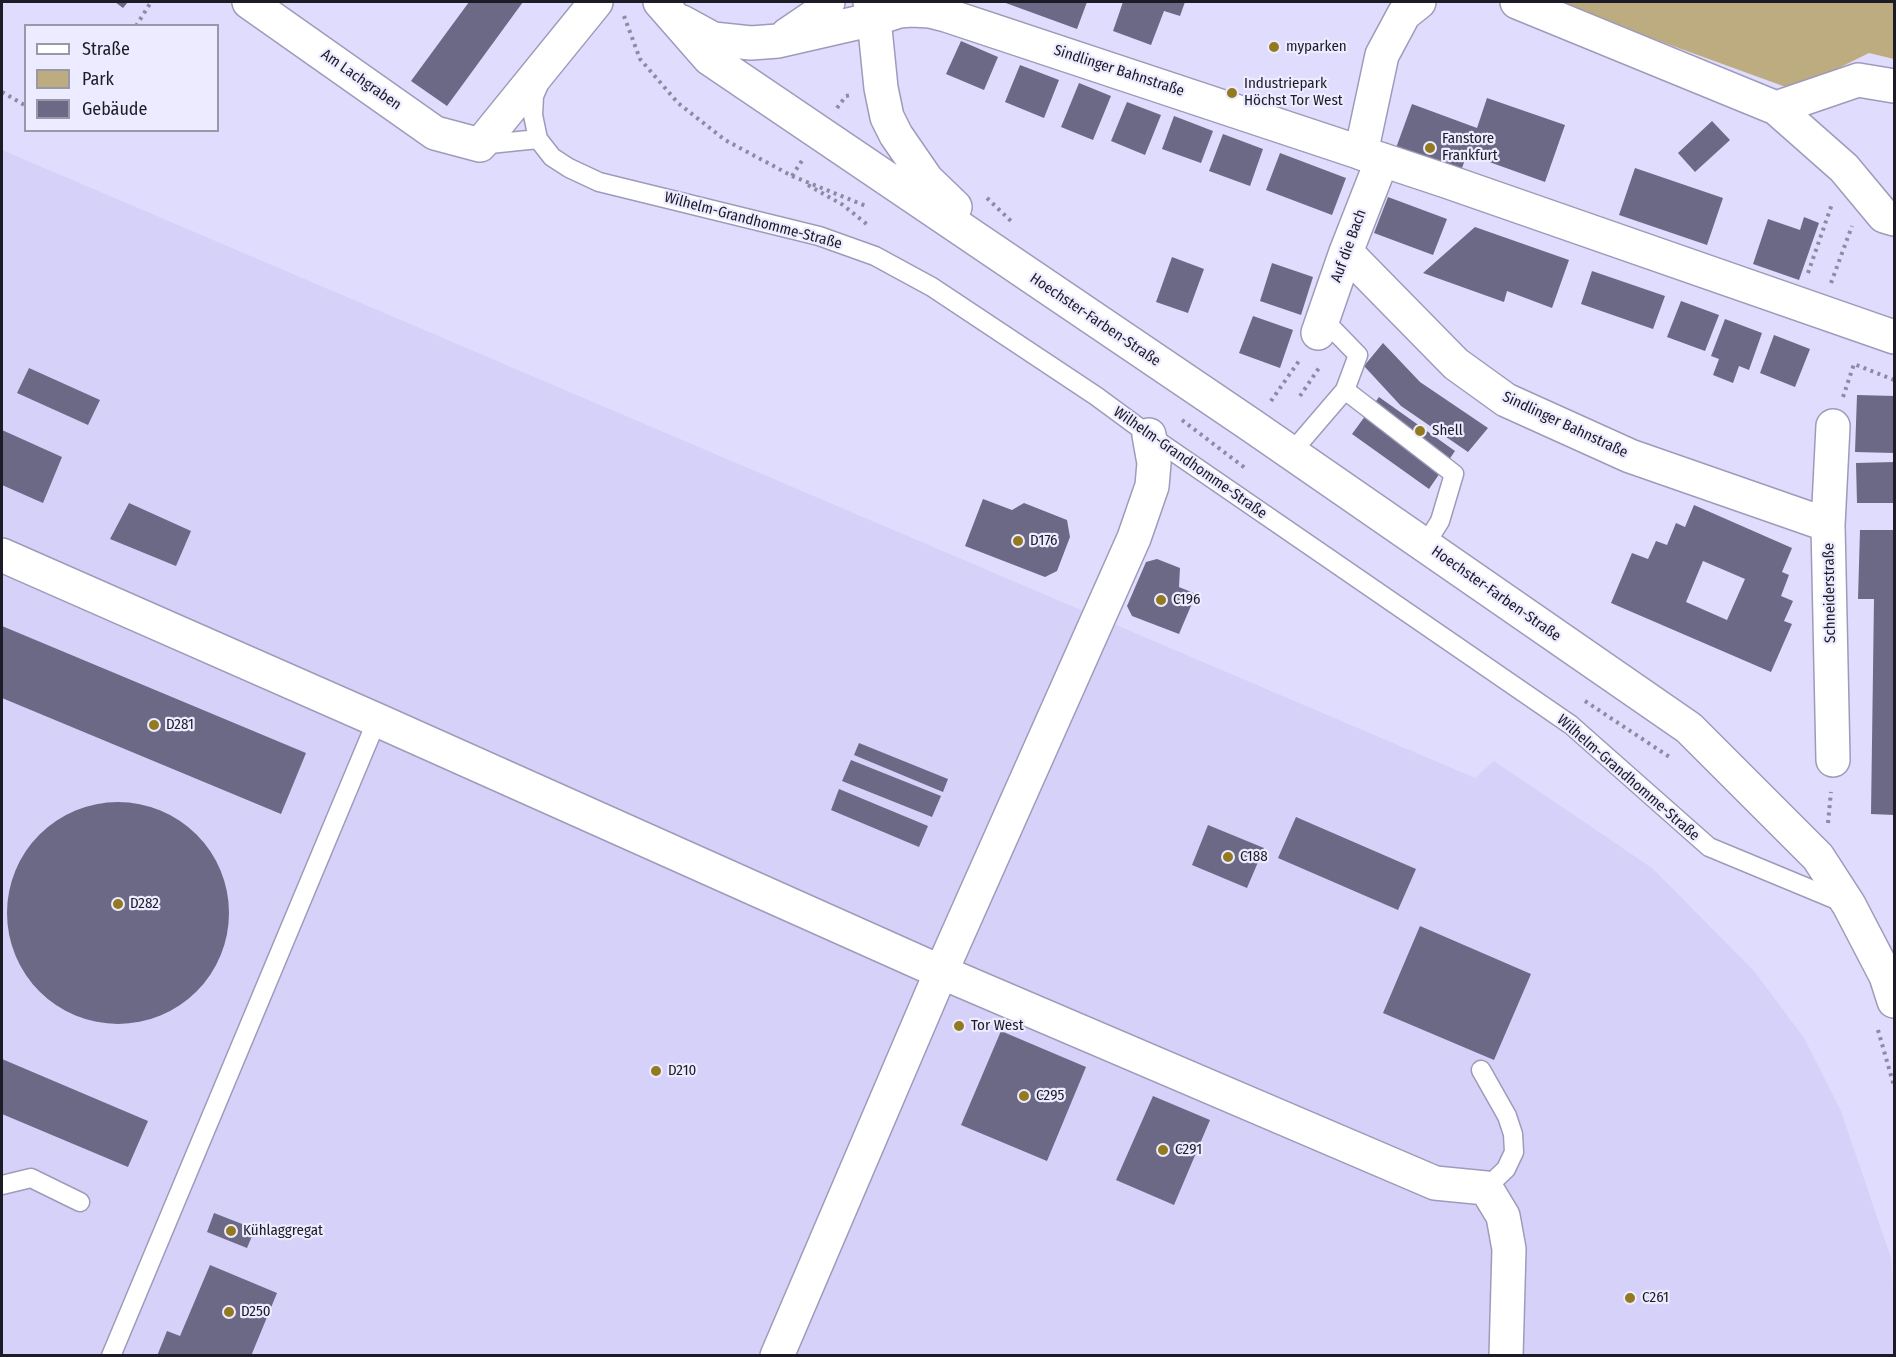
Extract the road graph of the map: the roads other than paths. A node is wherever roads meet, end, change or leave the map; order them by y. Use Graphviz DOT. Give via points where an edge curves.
graph roads {
  1 [pos="249,2"];
  2 [pos="828,2"];
  3 [pos="1419,2"];
  4 [pos="1517,2"];
  5 [pos="609,6"];
  6 [pos="665,8"];
  7 [pos="872,10"];
  8 [pos="778,41"];
  9 [pos="559,46"];
  10 [pos="1894,86"];
  11 [pos="1776,108"];
  12 [pos="538,139"];
  13 [pos="480,145"];
  14 [pos="1372,157"];
  15 [pos="1894,219"];
  16 [pos="1346,252"];
  17 [pos="1017,267"];
  18 [pos="1894,337"];
  19 [pos="1321,338"];
  20 [pos="1345,390"];
  21 [pos="1833,426"];
  22 [pos="1149,435"];
  23 [pos="1291,453"];
  24 [pos="1828,525"];
  25 [pos="1425,545"];
  26 [pos="2,555"];
  27 [pos="377,720"];
  28 [pos="1833,760"];
  29 [pos="1849,905"];
  30 [pos="941,972"];
  31 [pos="1894,1001"];
  32 [pos="1481,1070"];
  33 [pos="2,1185"];
  34 [pos="1486,1188"];
  35 [pos="80,1202"];
  36 [pos="111,1356"];
  37 [pos="777,1356"];
  38 [pos="1506,1356"];
  1 -- 13 [label="street, Am Lachgraben" via="435,133"];
  2 -- 8 [label="street" via="815,16"];
  3 -- 14 [label="street" via="1404,14 1382,55"];
  4 -- 11 [label="street"];
  5 -- 9 [label="street"];
  6 -- 8 [label="street, Sindlinger Bahnstraße" via="713,39"];
  6 -- 17 [label="street, Hoechster-Farben-Straße" via="709,58"];
  7 -- 8 [label="street, Sindlinger Bahnstraße"];
  7 -- 14 [label="street, Sindlinger Bahnstraße" via="946,15"];
  7 -- 17 [label="street, Hoechster-Farben-Straße" via="881,88 887,117 896,135 927,180"];
  9 -- 12 [label="lane" via="534,96"];
  9 -- 13 [label="street"];
  10 -- 11 [label="street" via="1858,81"];
  11 -- 15 [label="street" via="1844,168 1884,216"];
  12 -- 13 [label="lane"];
  12 -- 22 [label="lane, Wilhelm-Grandhomme-Straße" via="552,157 599,182 819,236 875,256 932,287"];
  14 -- 16 [label="street, Auf die Bach"];
  14 -- 18 [label="street, Sindlinger Bahnstraße"];
  16 -- 19 [label="street, Auf die Bach"];
  16 -- 24 [label="street, Sindlinger Bahnstraße" via="1456,364 1506,400 1630,456"];
  17 -- 23 [label="street, Hoechster-Farben-Straße"];
  19 -- 20 [label="lane" via="1358,356"];
  20 -- 23 [label="lane"];
  20 -- 25 [label="lane" via="1454,474 1440,521"];
  21 -- 24 [label="street, Schneiderstraße"];
  22 -- 29 [label="lane, Wilhelm-Grandhomme-Straße" via="1571,725 1709,848"];
  22 -- 30 [label="street" via="1154,463 1152,486 1134,538"];
  23 -- 25 [label="street, Hoechster-Farben-Straße"];
  24 -- 28 [label="street, Schneiderstraße"];
  25 -- 29 [label="street, Hoechster-Farben-Straße" via="1689,728 1818,856"];
  26 -- 27 [label="street"];
  27 -- 30 [label="street"];
  27 -- 36 [label="lane"];
  29 -- 31 [label="street, Hoechster-Farben-Straße" via="1886,976"];
  30 -- 34 [label="street" via="1435,1183"];
  30 -- 37 [label="street"];
  32 -- 34 [label="lane" via="1508,1116 1514,1152 1506,1169"];
  33 -- 35 [label="lane" via="31,1178"];
  34 -- 38 [label="street" via="1503,1216 1509,1249"];
}
